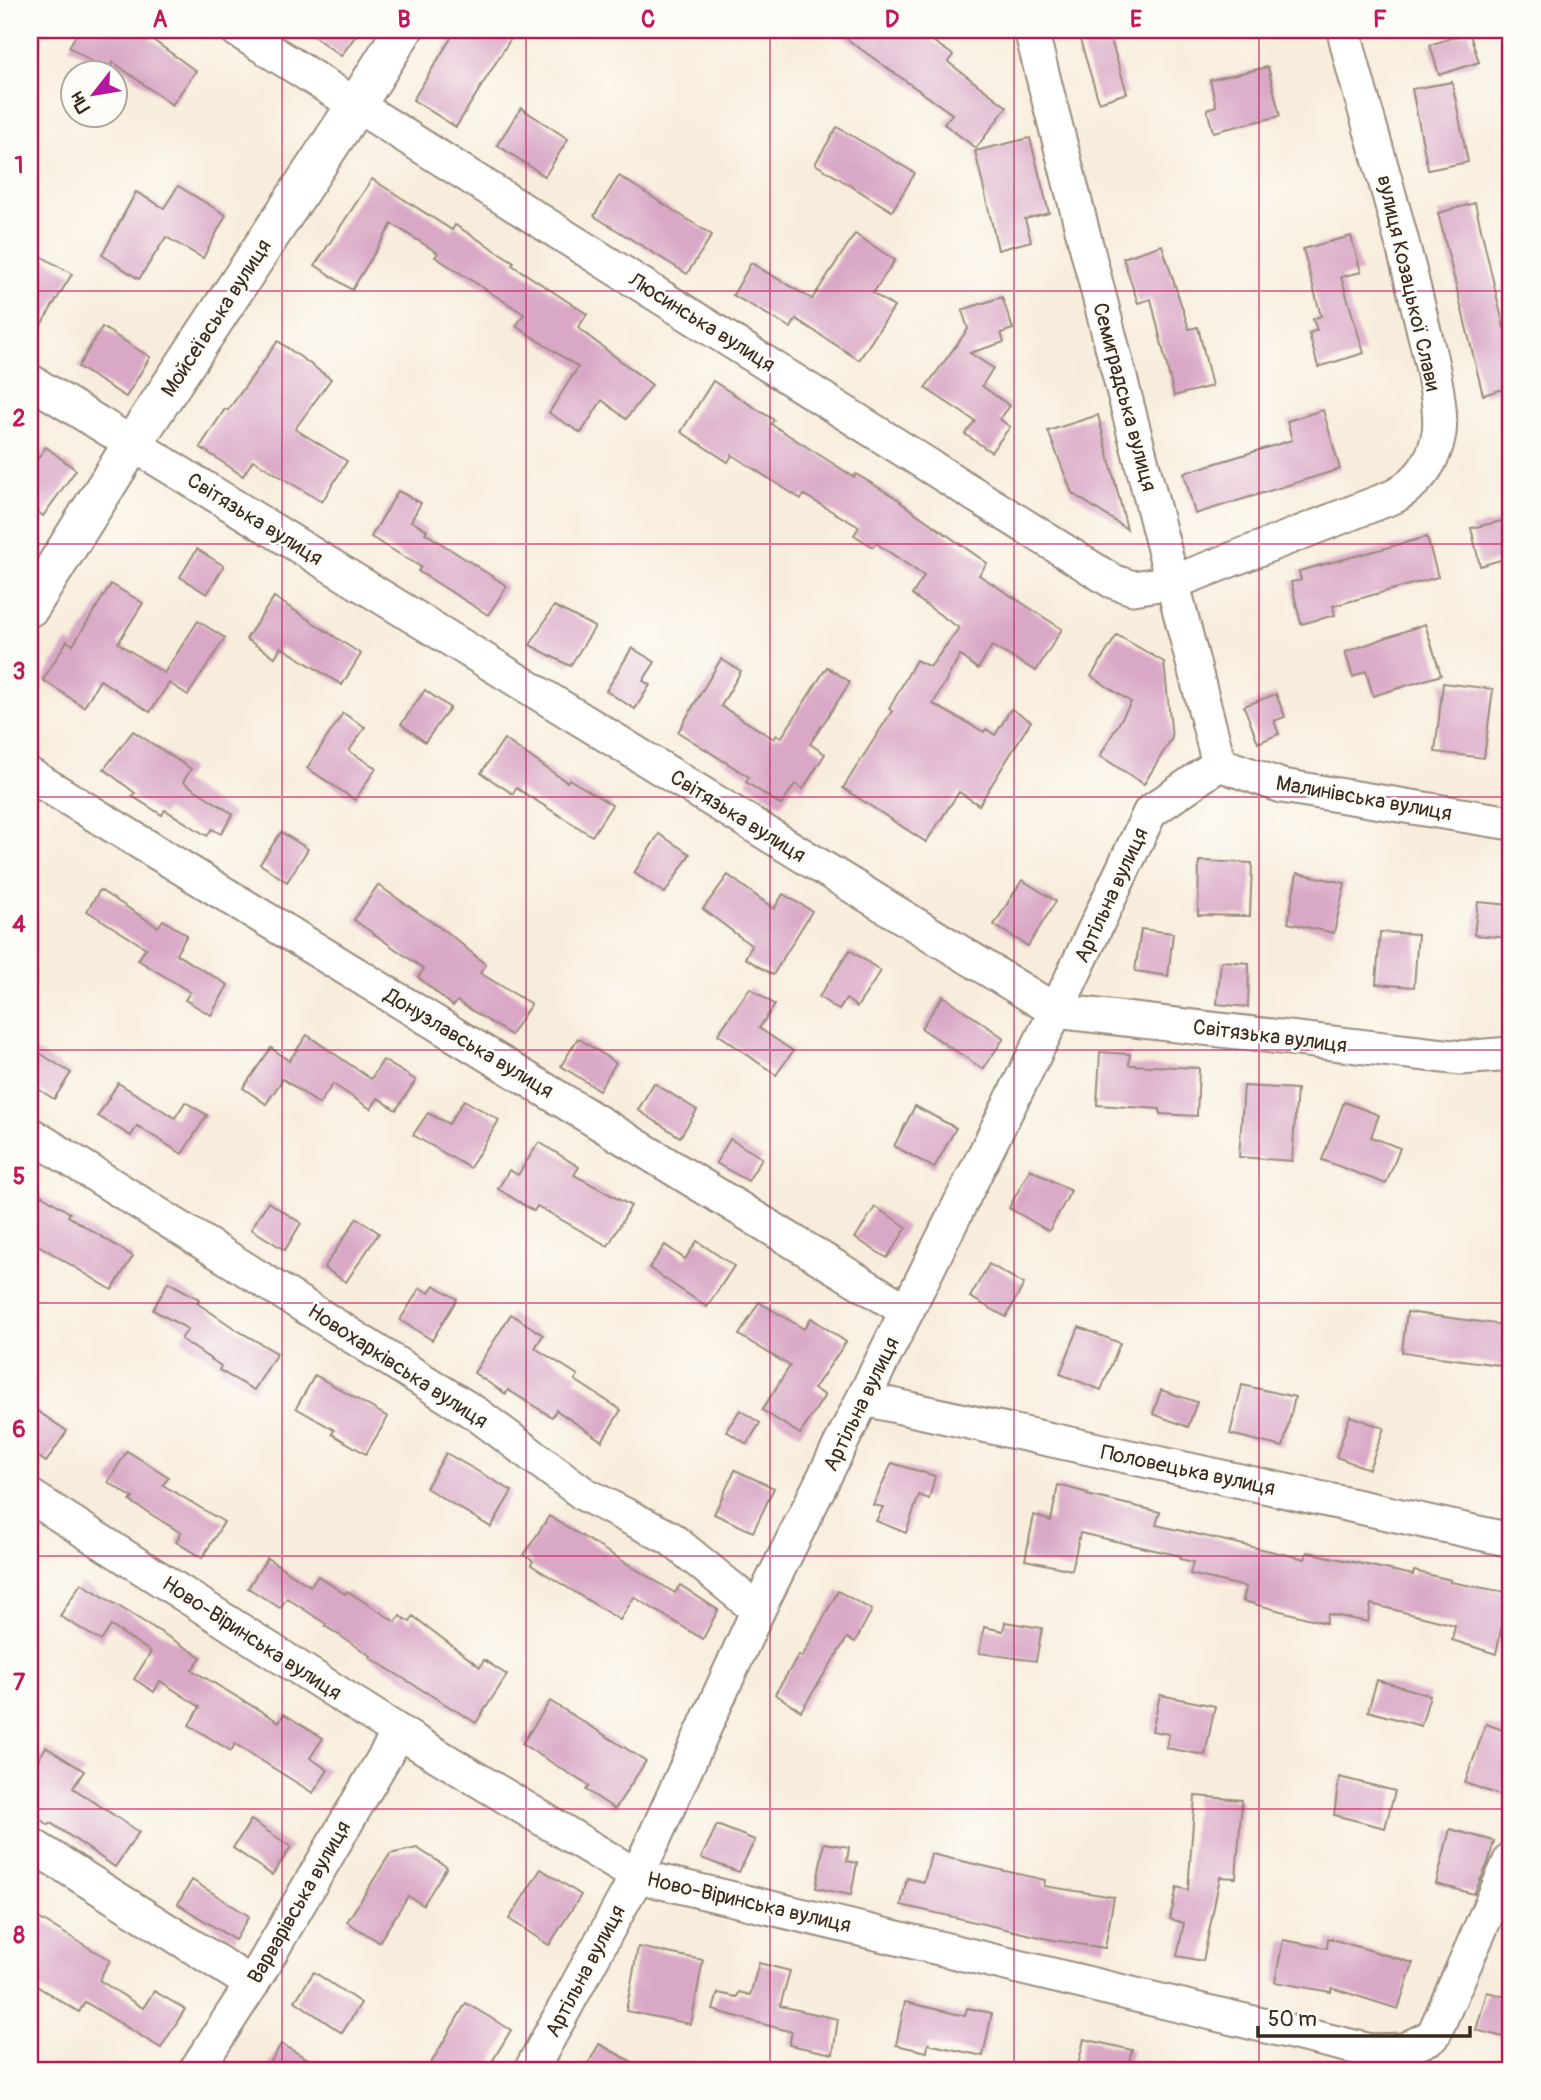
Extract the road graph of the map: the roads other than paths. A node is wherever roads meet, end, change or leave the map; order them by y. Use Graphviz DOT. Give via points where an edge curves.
graph roads {
  1 [pos="237,30"];
  2 [pos="403,30"];
  3 [pos="1344,30"];
  4 [pos="1025,34"];
  5 [pos="357,104"];
  6 [pos="30,381"];
  7 [pos="133,443"];
  8 [pos="1174,583"];
  9 [pos="30,607"];
  10 [pos="1219,764"];
  11 [pos="30,775"];
  12 [pos="1511,822"];
  13 [pos="1056,1011"];
  14 [pos="1511,1054"];
  15 [pos="30,1134"];
  16 [pos="907,1311"];
  17 [pos="864,1399"];
  18 [pos="30,1496"];
  19 [pos="1511,1540"];
  20 [pos="758,1610"];
  21 [pos="399,1732"];
  22 [pos="30,1844"];
  23 [pos="1511,1859"];
  24 [pos="636,1875"];
  25 [pos="252,1984"];
  26 [pos="196,2070"];
  27 [pos="531,2070"];
  1 -- 5 [label="street, Люсинська вулиця"];
  2 -- 5 [label="main road, Мойсеївська вулиця"];
  3 -- 8 [label="street, вулиця Козацької Слави" via="1428,348 1438,410 1435,451 1426,470 1395,496"];
  4 -- 8 [label="street, Семиградська вулиця"];
  5 -- 7 [label="main road, Мойсеївська вулиця"];
  5 -- 8 [label="street, Люсинська вулиця" via="1112,581 1133,588"];
  6 -- 7 [label="street, Світязька вулиця"];
  7 -- 9 [label="main road, Мойсеївська вулиця"];
  7 -- 13 [label="street, Світязька вулиця"];
  8 -- 10 [label="street, Семиградська вулиця"];
  10 -- 12 [label="street, Малинівська вулиця" via="1282,786"];
  10 -- 13 [label="street, Артільна вулиця" via="1150,813"];
  11 -- 16 [label="street, Донузлавська вулиця"];
  13 -- 14 [label="street, Світязька вулиця" via="1461,1058"];
  13 -- 16 [label="street, Артільна вулиця"];
  15 -- 20 [label="street, Новохарківська вулиця" via="478,1415 584,1494 670,1538"];
  16 -- 17 [label="street, Артільна вулиця"];
  17 -- 19 [label="street, Половецька вулиця"];
  17 -- 20 [label="street, Артільна вулиця"];
  18 -- 21 [label="street, Ново-Віринська вулиця"];
  20 -- 24 [label="street, Артільна вулиця"];
  21 -- 24 [label="street, Ново-Віринська вулиця"];
  21 -- 25 [label="street, Варварівська вулиця"];
  22 -- 25 [label="street"];
  23 -- 24 [label="street, Ново-Віринська вулиця" via="1433,2036 1404,2050 1371,2051"];
  24 -- 27 [label="street, Артільна вулиця"];
  25 -- 26 [label="street, Варварівська вулиця"];
}
